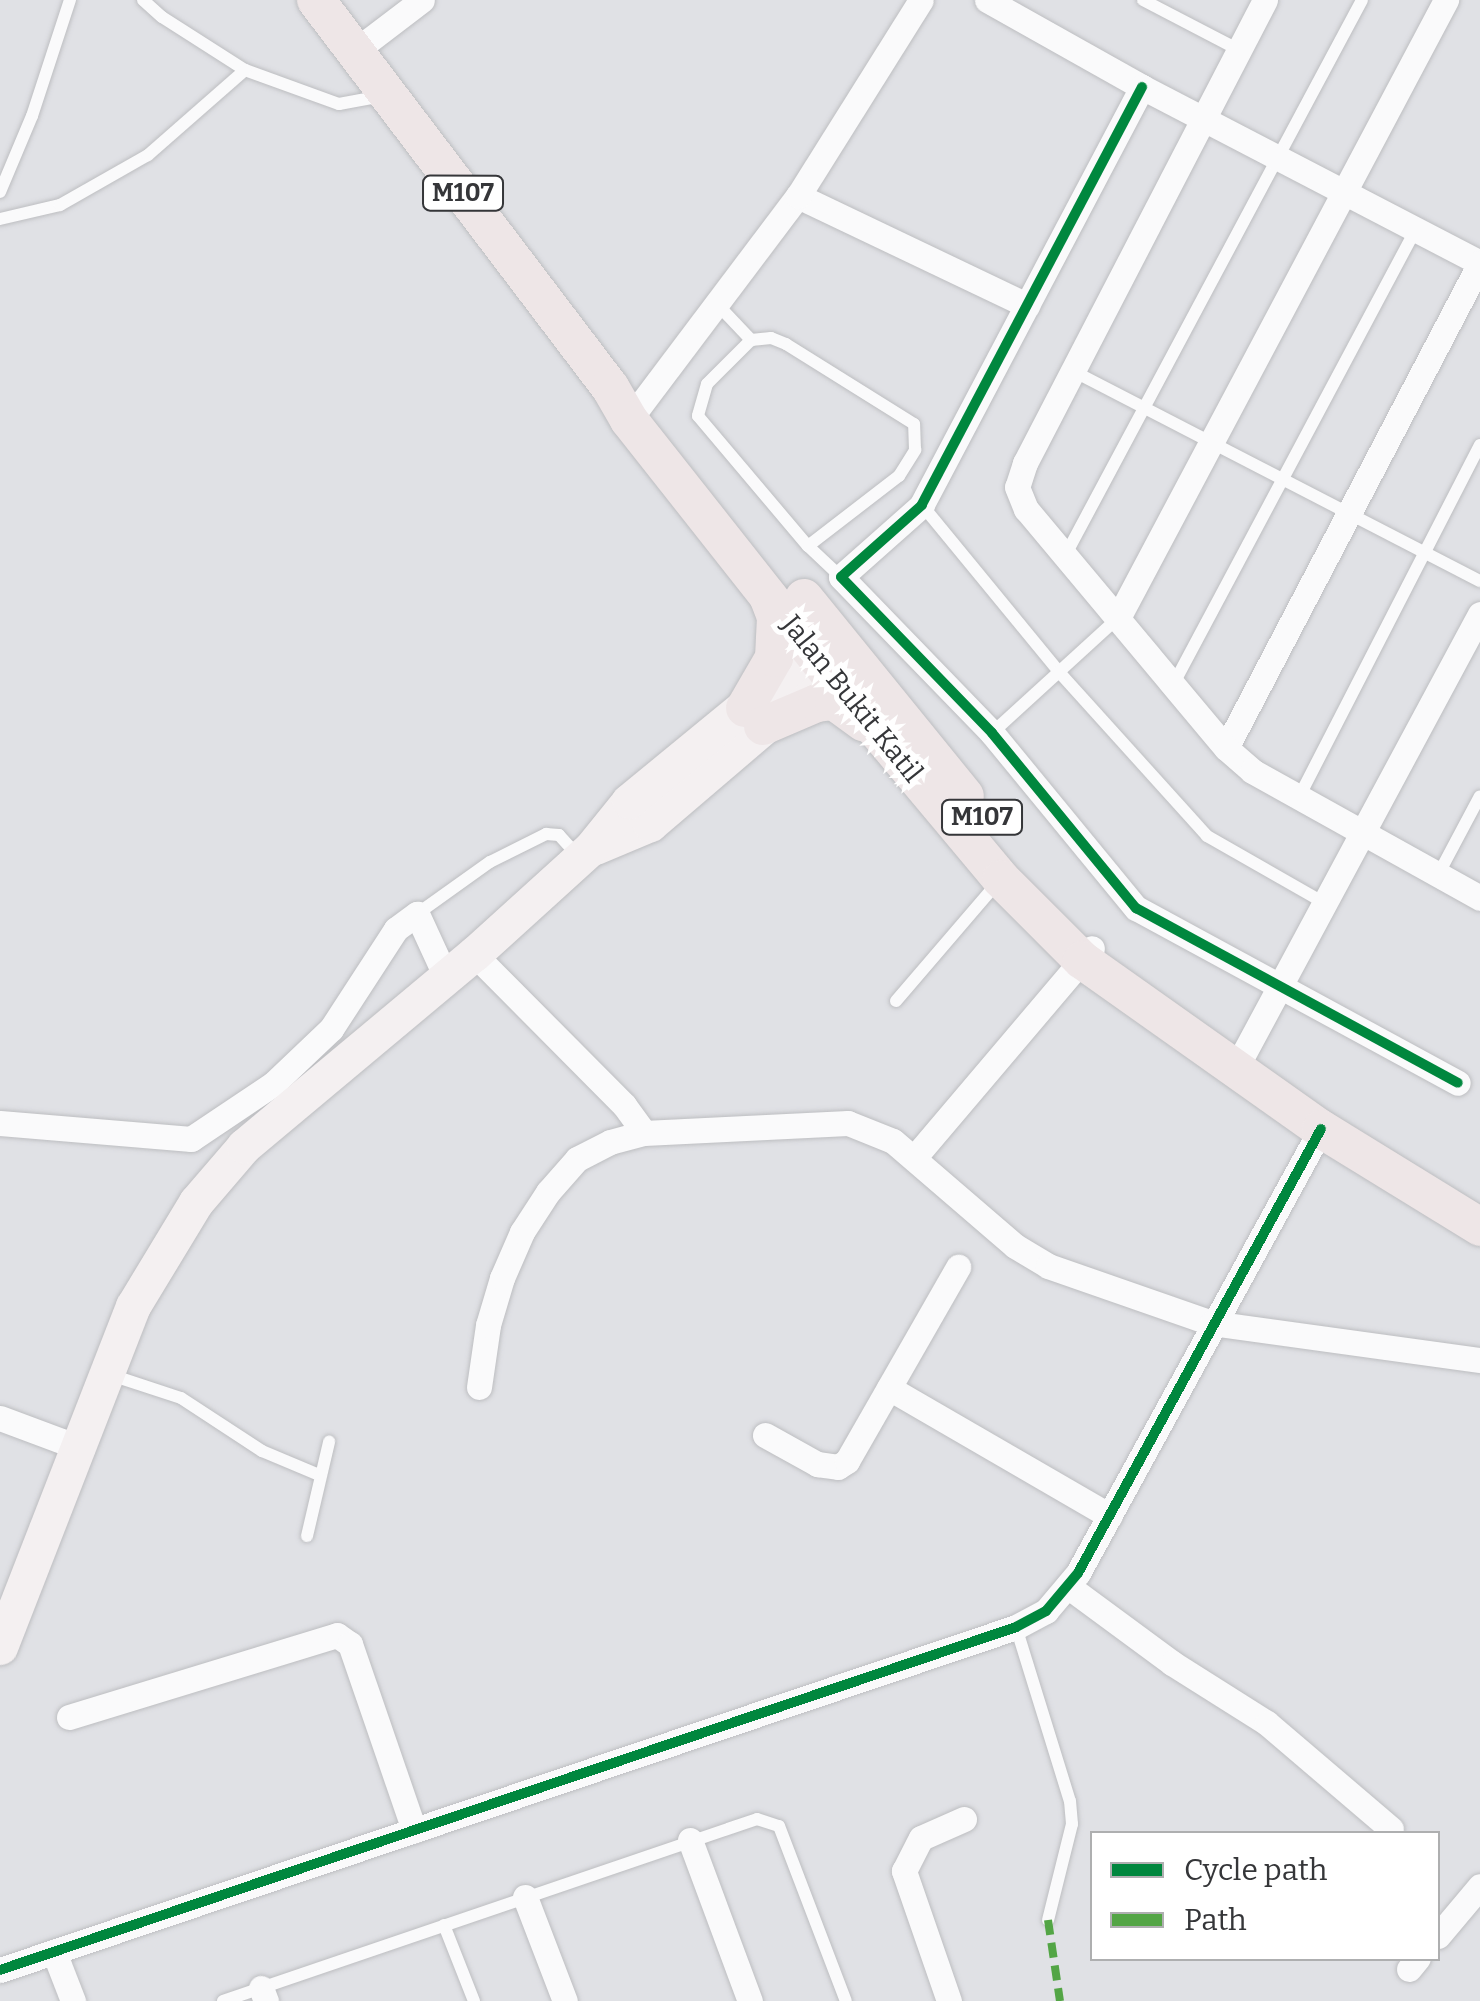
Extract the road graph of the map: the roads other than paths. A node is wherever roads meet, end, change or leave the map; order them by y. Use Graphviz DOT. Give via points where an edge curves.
graph roads {
  1 [pos="70,0"];
  2 [pos="143,0"];
  3 [pos="316,0"];
  4 [pos="422,0"];
  5 [pos="922,0"];
  6 [pos="986,0"];
  7 [pos="1142,0"];
  8 [pos="1265,0"];
  9 [pos="1362,0"];
  10 [pos="1446,0"];
  11 [pos="1239,50"];
  12 [pos="355,51"];
  13 [pos="245,70"];
  14 [pos="1142,87"];
  15 [pos="388,94"];
  16 [pos="1204,119"];
  17 [pos="1280,158"];
  18 [pos="0,192"];
  19 [pos="1344,192"];
  20 [pos="798,196"];
  21 [pos="0,219"];
  22 [pos="1416,229"];
  23 [pos="717,304"];
  24 [pos="1026,305"];
  25 [pos="751,340"];
  26 [pos="1072,371"];
  27 [pos="1147,409"];
  28 [pos="634,416"];
  29 [pos="1211,442"];
  30 [pos="1480,445"];
  31 [pos="1282,480"];
  32 [pos="922,505"];
  33 [pos="1349,514"];
  34 [pos="808,546"];
  35 [pos="1425,553"];
  36 [pos="1065,556"];
  37 [pos="841,577"];
  38 [pos="1480,582"];
  39 [pos="766,592"];
  40 [pos="805,600"];
  41 [pos="1480,614"];
  42 [pos="1118,618"];
  43 [pos="823,659"];
  44 [pos="1060,672"];
  45 [pos="874,684"];
  46 [pos="1173,685"];
  47 [pos="754,717"];
  48 [pos="992,734"];
  49 [pos="1226,748"];
  50 [pos="897,755"];
  51 [pos="1480,796"];
  52 [pos="1298,800"];
  53 [pos="1362,834"];
  54 [pos="585,853"];
  55 [pos="1438,875"];
  56 [pos="1000,879"];
  57 [pos="1480,898"];
  58 [pos="1326,904"];
  59 [pos="417,914"];
  60 [pos="1088,953"];
  61 [pos="474,954"];
  62 [pos="446,977"];
  63 [pos="1280,986"];
  64 [pos="896,1001"];
  65 [pos="1237,1066"];
  66 [pos="1458,1083"];
  67 [pos="0,1123"];
  68 [pos="1321,1128"];
  69 [pos="644,1133"];
  70 [pos="914,1158"];
  71 [pos="1480,1227"];
  72 [pos="958,1267"];
  73 [pos="1212,1323"];
  74 [pos="1480,1360"];
  75 [pos="106,1374"];
  76 [pos="479,1387"];
  77 [pos="889,1388"];
  78 [pos="0,1418"];
  79 [pos="765,1435"];
  80 [pos="329,1442"];
  81 [pos="78,1446"];
  82 [pos="319,1475"];
  83 [pos="1110,1516"];
  84 [pos="306,1536"];
  85 [pos="1069,1587"];
  86 [pos="1016,1627"];
  87 [pos="0,1647"];
  88 [pos="69,1717"];
  89 [pos="964,1819"];
  90 [pos="1391,1829"];
  91 [pos="414,1830"];
  92 [pos="690,1840"];
  93 [pos="1480,1886"];
  94 [pos="524,1897"];
  95 [pos="1048,1920"];
  96 [pos="444,1925"];
  97 [pos="1440,1934"];
  98 [pos="54,1952"];
  99 [pos="0,1970"];
  100 [pos="263,1995"];
  101 [pos="73,2001"];
  102 [pos="224,2001"];
  103 [pos="474,2001"];
  104 [pos="565,2001"];
  105 [pos="750,2001"];
  106 [pos="846,2001"];
  107 [pos="948,2001"];
  1 -- 18 [label="lane"];
  2 -- 13 [label="lane"];
  3 -- 12 [label="main road, Jalan Bukit Katil / M107"];
  4 -- 12 [label="street"];
  5 -- 20 [label="street"];
  6 -- 14 [label="street"];
  7 -- 11 [label="lane"];
  8 -- 11 [label="street"];
  9 -- 17 [label="lane"];
  10 -- 19 [label="street"];
  11 -- 16 [label="street"];
  12 -- 15 [label="main road, Jalan Bukit Katil / M107"];
  13 -- 15 [label="lane" via="339,104"];
  13 -- 21 [label="lane" via="134,163 60,205"];
  14 -- 16 [label="street"];
  14 -- 24 [label="street"];
  15 -- 28 [label="main road, Jalan Bukit Katil / M107"];
  16 -- 17 [label="street"];
  16 -- 26 [label="street"];
  17 -- 19 [label="street"];
  17 -- 27 [label="lane"];
  19 -- 22 [label="street"];
  19 -- 29 [label="street"];
  20 -- 23 [label="street"];
  20 -- 24 [label="street"];
  22 -- 31 [label="lane"];
  22 -- 33 [label="street" via="1480,263"];
  23 -- 25 [label="lane"];
  23 -- 28 [label="street"];
  24 -- 32 [label="street"];
  25 -- 34 [label="lane" via="708,384 698,416"];
  25 -- 34 [label="lane" via="786,344 914,424 915,450 899,476"];
  26 -- 27 [label="lane"];
  26 -- 36 [label="street" via="1017,486 1026,510"];
  27 -- 29 [label="lane"];
  27 -- 36 [label="lane"];
  28 -- 39 [label="main road, Jalan Bukit Katil / M107"];
  28 -- 40 [label="main road, Jalan Bukit Katil / M107" via="722,499"];
  29 -- 31 [label="lane"];
  29 -- 42 [label="street"];
  30 -- 35 [label="lane"];
  31 -- 33 [label="lane"];
  31 -- 46 [label="lane"];
  32 -- 37 [label="street"];
  32 -- 44 [label="lane"];
  33 -- 35 [label="lane"];
  33 -- 49 [label="street"];
  34 -- 37 [label="lane"];
  35 -- 38 [label="lane"];
  35 -- 52 [label="lane"];
  36 -- 42 [label="street"];
  37 -- 48 [label="street"];
  39 -- 43 [label="main road, Jalan Bukit Katil / M107"];
  39 -- 47 [label="main road" via="776,618 774,658"];
  40 -- 43 [label="main road"];
  40 -- 45 [label="main road, Jalan Bukit Katil / M107"];
  41 -- 53 [label="street"];
  42 -- 44 [label="lane"];
  42 -- 46 [label="street"];
  43 -- 45 [label="main road"];
  43 -- 47 [label="street"];
  43 -- 50 [label="main road, Jalan Bukit Katil / M107"];
  44 -- 48 [label="lane"];
  44 -- 58 [label="lane" via="1208,836"];
  45 -- 60 [label="main road, Jalan Bukit Katil / M107"];
  46 -- 49 [label="street"];
  47 -- 50 [label="main road" via="834,701"];
  47 -- 54 [label="street" via="630,801"];
  48 -- 63 [label="street" via="1136,908"];
  49 -- 52 [label="street"];
  50 -- 56 [label="main road, Jalan Bukit Katil / M107"];
  51 -- 55 [label="lane"];
  52 -- 53 [label="street"];
  53 -- 55 [label="street"];
  53 -- 58 [label="street"];
  54 -- 59 [label="lane" via="546,834 490,862"];
  54 -- 61 [label="street"];
  55 -- 57 [label="street"];
  56 -- 60 [label="main road, Jalan Bukit Katil / M107"];
  56 -- 64 [label="lane"];
  58 -- 63 [label="street"];
  59 -- 62 [label="street"];
  59 -- 67 [label="street" via="396,930 331,1030 273,1084 191,1139"];
  60 -- 65 [label="main road, Jalan Bukit Katil / M107"];
  60 -- 70 [label="street"];
  61 -- 62 [label="street"];
  61 -- 69 [label="street"];
  62 -- 75 [label="street" via="223,1169 154,1266"];
  63 -- 65 [label="street"];
  63 -- 66 [label="street"];
  65 -- 68 [label="main road, Jalan Bukit Katil / M107"];
  68 -- 71 [label="main road, Jalan Bukit Katil / M107"];
  68 -- 73 [label="street"];
  69 -- 70 [label="street" via="848,1123 883,1135"];
  69 -- 76 [label="street" via="578,1159 539,1205 502,1278"];
  70 -- 73 [label="street" via="1015,1246 1048,1266"];
  72 -- 77 [label="street"];
  73 -- 74 [label="street"];
  73 -- 83 [label="street"];
  75 -- 81 [label="street"];
  75 -- 82 [label="lane" via="180,1398 262,1452"];
  77 -- 79 [label="street" via="838,1467 817,1464"];
  77 -- 83 [label="street"];
  78 -- 81 [label="street"];
  80 -- 82 [label="lane"];
  81 -- 87 [label="street"];
  82 -- 84 [label="lane"];
  83 -- 85 [label="street"];
  85 -- 86 [label="street" via="1046,1611"];
  85 -- 90 [label="street" via="1267,1724"];
  86 -- 91 [label="street"];
  86 -- 95 [label="lane" via="1070,1801 1072,1824"];
  88 -- 91 [label="street" via="337,1634 350,1644"];
  89 -- 107 [label="street" via="921,1838 904,1871"];
  91 -- 98 [label="street"];
  92 -- 94 [label="lane"];
  92 -- 105 [label="street"];
  92 -- 106 [label="lane" via="757,1819 779,1826"];
  93 -- 97 [label="street"];
  94 -- 96 [label="lane"];
  94 -- 104 [label="street"];
  96 -- 100 [label="lane"];
  96 -- 103 [label="lane"];
  98 -- 99 [label="street"];
  98 -- 101 [label="street"];
  100 -- 102 [label="lane"];
}
